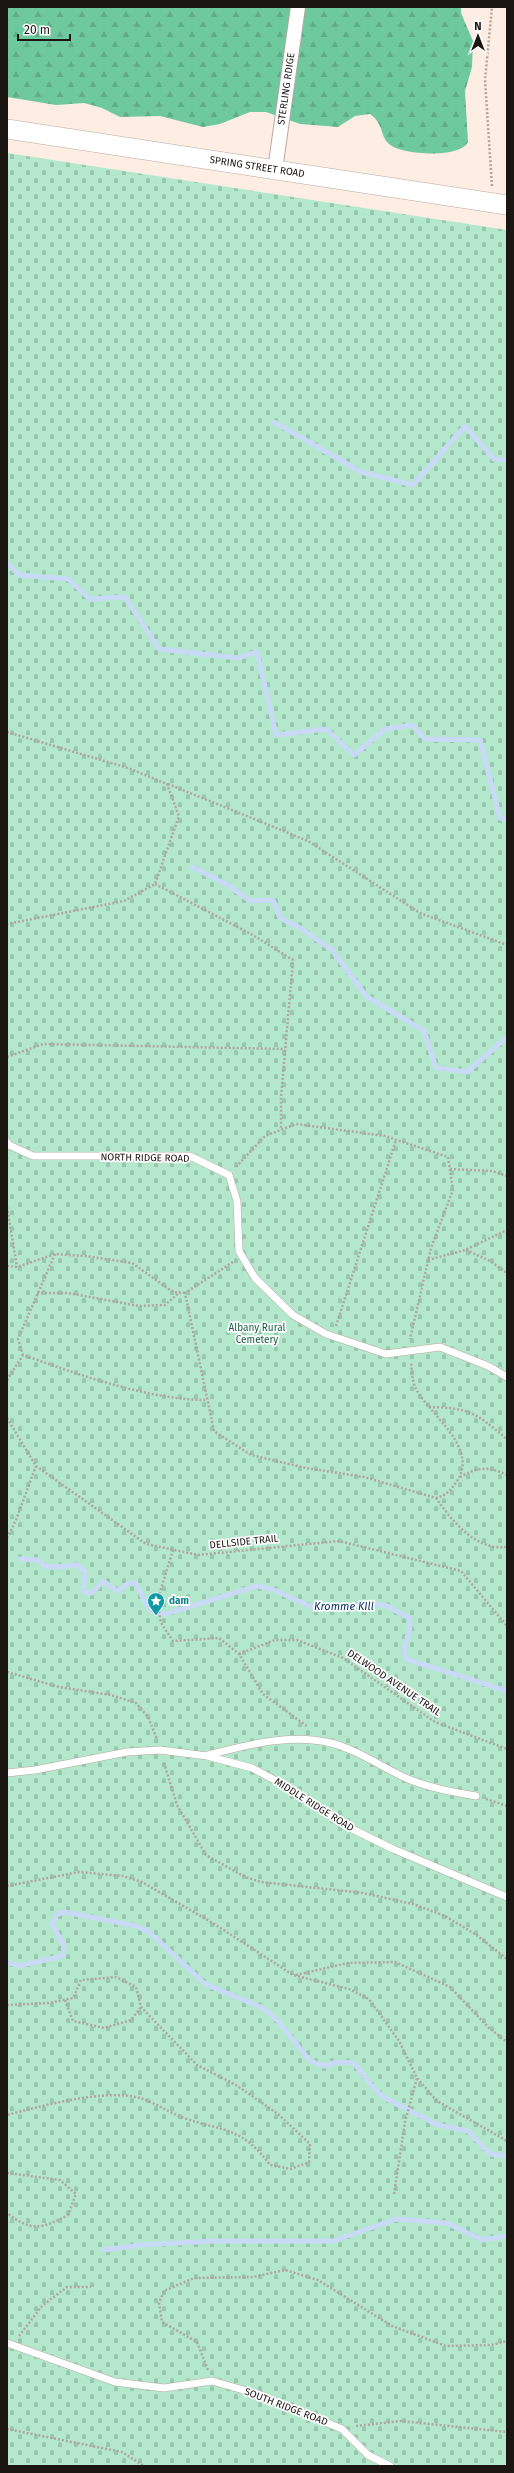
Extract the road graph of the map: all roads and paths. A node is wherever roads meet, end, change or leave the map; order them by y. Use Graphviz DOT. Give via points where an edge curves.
graph roads {
  1 [pos="298,7"];
  2 [pos="492,7"];
  3 [pos="7,129"];
  4 [pos="274,170"];
  5 [pos="500,204"];
  6 [pos="7,732"];
  7 [pos="167,784"];
  8 [pos="155,884"];
  9 [pos="7,924"];
  10 [pos="507,946"];
  11 [pos="285,1049"];
  12 [pos="7,1056"];
  13 [pos="281,1130"];
  14 [pos="396,1140"];
  15 [pos="7,1142"];
  16 [pos="450,1169"];
  17 [pos="228,1176"];
  18 [pos="507,1176"];
  19 [pos="7,1207"];
  20 [pos="507,1230"];
  21 [pos="465,1250"];
  22 [pos="55,1254"];
  23 [pos="242,1256"];
  24 [pos="428,1260"];
  25 [pos="7,1266"];
  26 [pos="17,1267"];
  27 [pos="507,1273"];
  28 [pos="180,1292"];
  29 [pos="37,1293"];
  30 [pos="185,1293"];
  31 [pos="332,1336"];
  32 [pos="409,1351"];
  33 [pos="24,1355"];
  34 [pos="507,1377"];
  35 [pos="7,1380"];
  36 [pos="206,1400"];
  37 [pos="428,1407"];
  38 [pos="7,1418"];
  39 [pos="507,1439"];
  40 [pos="36,1466"];
  41 [pos="507,1475"];
  42 [pos="459,1477"];
  43 [pos="436,1498"];
  44 [pos="7,1538"];
  45 [pos="507,1547"];
  46 [pos="173,1550"];
  47 [pos="507,1626"];
  48 [pos="239,1654"];
  49 [pos="7,1672"];
  50 [pos="312,1729"];
  51 [pos="507,1749"];
  52 [pos="160,1750"];
  53 [pos="207,1756"];
  54 [pos="7,1773"];
  55 [pos="476,1796"];
  56 [pos="507,1806"];
  57 [pos="7,1886"];
  58 [pos="507,1897"];
  59 [pos="507,1959"];
  60 [pos="293,1975"];
  61 [pos="65,2000"];
  62 [pos="7,2005"];
  63 [pos="141,2007"];
  64 [pos="507,2042"];
  65 [pos="417,2078"];
  66 [pos="7,2115"];
  67 [pos="507,2141"];
  68 [pos="7,2173"];
  69 [pos="394,2194"];
  70 [pos="7,2213"];
  71 [pos="92,2287"];
  72 [pos="507,2341"];
  73 [pos="10,2344"];
  74 [pos="212,2381"];
  75 [pos="7,2429"];
  76 [pos="342,2429"];
  77 [pos="507,2432"];
  78 [pos="144,2466"];
  79 [pos="390,2466"];
  1 -- 4 [label="street, STERLING RDIGE"];
  2 -- 5 [label="path" via="486,110"];
  3 -- 4 [label="street, SPRING STREET ROAD"];
  4 -- 5 [label="street, SPRING STREET ROAD"];
  6 -- 7 [label="path" via="128,768"];
  7 -- 8 [label="path" via="179,816"];
  7 -- 10 [label="path" via="308,841 420,913"];
  8 -- 9 [label="path" via="124,901"];
  8 -- 11 [label="path" via="251,934 293,960"];
  11 -- 12 [label="path" via="43,1044"];
  11 -- 13 [label="path"];
  13 -- 14 [label="path" via="296,1124 385,1136"];
  13 -- 17 [label="path" via="265,1136"];
  14 -- 16 [label="path" via="448,1157"];
  14 -- 31 [label="path"];
  15 -- 17 [label="lane, NORTH RIDGE ROAD" via="33,1156 190,1156"];
  16 -- 18 [label="path" via="492,1171"];
  16 -- 24 [label="path" via="453,1190"];
  17 -- 23 [label="lane" via="236,1201 239,1251"];
  19 -- 26 [label="path"];
  20 -- 21 [label="path"];
  21 -- 24 [label="path"];
  21 -- 27 [label="path" via="490,1261"];
  22 -- 26 [label="path"];
  22 -- 28 [label="path" via="132,1263 173,1292"];
  22 -- 29 [label="path"];
  23 -- 30 [label="path"];
  23 -- 31 [label="lane" via="255,1278 293,1315"];
  24 -- 32 [label="path"];
  25 -- 26 [label="path"];
  28 -- 29 [label="path" via="165,1305 139,1306 68,1293"];
  28 -- 30 [label="path"];
  29 -- 33 [label="path" via="18,1339"];
  30 -- 36 [label="path"];
  31 -- 32 [label="lane" via="386,1354"];
  32 -- 34 [label="lane" via="440,1347 488,1366"];
  32 -- 37 [label="path" via="415,1388"];
  33 -- 35 [label="path"];
  33 -- 36 [label="path" via="77,1374 181,1400"];
  36 -- 43 [label="path" via="214,1431 251,1456 364,1477"];
  37 -- 39 [label="path" via="460,1409 476,1414"];
  37 -- 42 [label="path" via="461,1451 463,1461"];
  38 -- 40 [label="path, DELLSIDE TRAIL"];
  40 -- 44 [label="path"];
  40 -- 46 [label="path, DELLSIDE TRAIL" via="146,1544"];
  41 -- 42 [label="path" via="493,1468 482,1468"];
  42 -- 43 [label="path" via="445,1496"];
  43 -- 45 [label="path" via="460,1528 476,1540 501,1548"];
  46 -- 47 [label="path, DELLSIDE TRAIL" via="198,1555 339,1540 461,1571"];
  46 -- 48 [label="path" via="157,1602 160,1623 173,1641 219,1638"];
  48 -- 50 [label="path" via="263,1694"];
  48 -- 51 [label="path, DELWOOD AVENUE TRAIL" via="275,1640 297,1640 343,1658 435,1722"];
  49 -- 52 [label="path" via="59,1687 111,1695 136,1703 148,1717"];
  52 -- 53 [label="lane, MIDDLE RIDGE ROAD"];
  52 -- 54 [label="lane, MIDDLE RIDGE ROAD" via="127,1752"];
  52 -- 59 [label="path" via="177,1805 206,1855 245,1877 261,1882 363,1893 413,1904 445,1916 475,1934"];
  53 -- 55 [label="lane, MIDDLE RIDGE ROAD" via="252,1744 301,1740 322,1742 342,1748 423,1784"];
  53 -- 58 [label="lane, MIDDLE RIDGE ROAD" via="252,1768 282,1784 344,1825 393,1849"];
  55 -- 56 [label="path"];
  57 -- 60 [label="path" via="79,1872 123,1876 142,1882 216,1925"];
  60 -- 64 [label="path" via="348,1962 395,1962 450,1987"];
  60 -- 65 [label="path" via="350,1989 369,1999 399,2041"];
  61 -- 62 [label="path"];
  61 -- 63 [label="path" via="73,2021 104,2028 131,2020"];
  61 -- 63 [label="path" via="73,1998 81,1980 116,1977 136,1987"];
  63 -- 66 [label="path" via="197,2065 236,2085 278,2114 310,2144 308,2162 291,2169 270,2165 257,2147 231,2131 184,2118 142,2099 121,2096 82,2098"];
  65 -- 67 [label="path" via="437,2101"];
  65 -- 69 [label="path" via="406,2122"];
  68 -- 70 [label="path" via="60,2180 76,2194 68,2215 46,2226 24,2225"];
  71 -- 73 [label="path" via="67,2287 42,2306"];
  72 -- 74 [label="path" via="491,2345 446,2346 392,2326 318,2280 285,2270 253,2277 194,2278 164,2291 160,2303 162,2322 197,2342"];
  73 -- 74 [label="lane, SOUTH RIDGE ROAD" via="115,2382 164,2388"];
  74 -- 76 [label="lane, SOUTH RIDGE ROAD" via="257,2394"];
  75 -- 78 [label="path" via="122,2452"];
  76 -- 77 [label="path" via="401,2421"];
  76 -- 79 [label="lane, SOUTH RIDGE ROAD" via="368,2455"];
}
